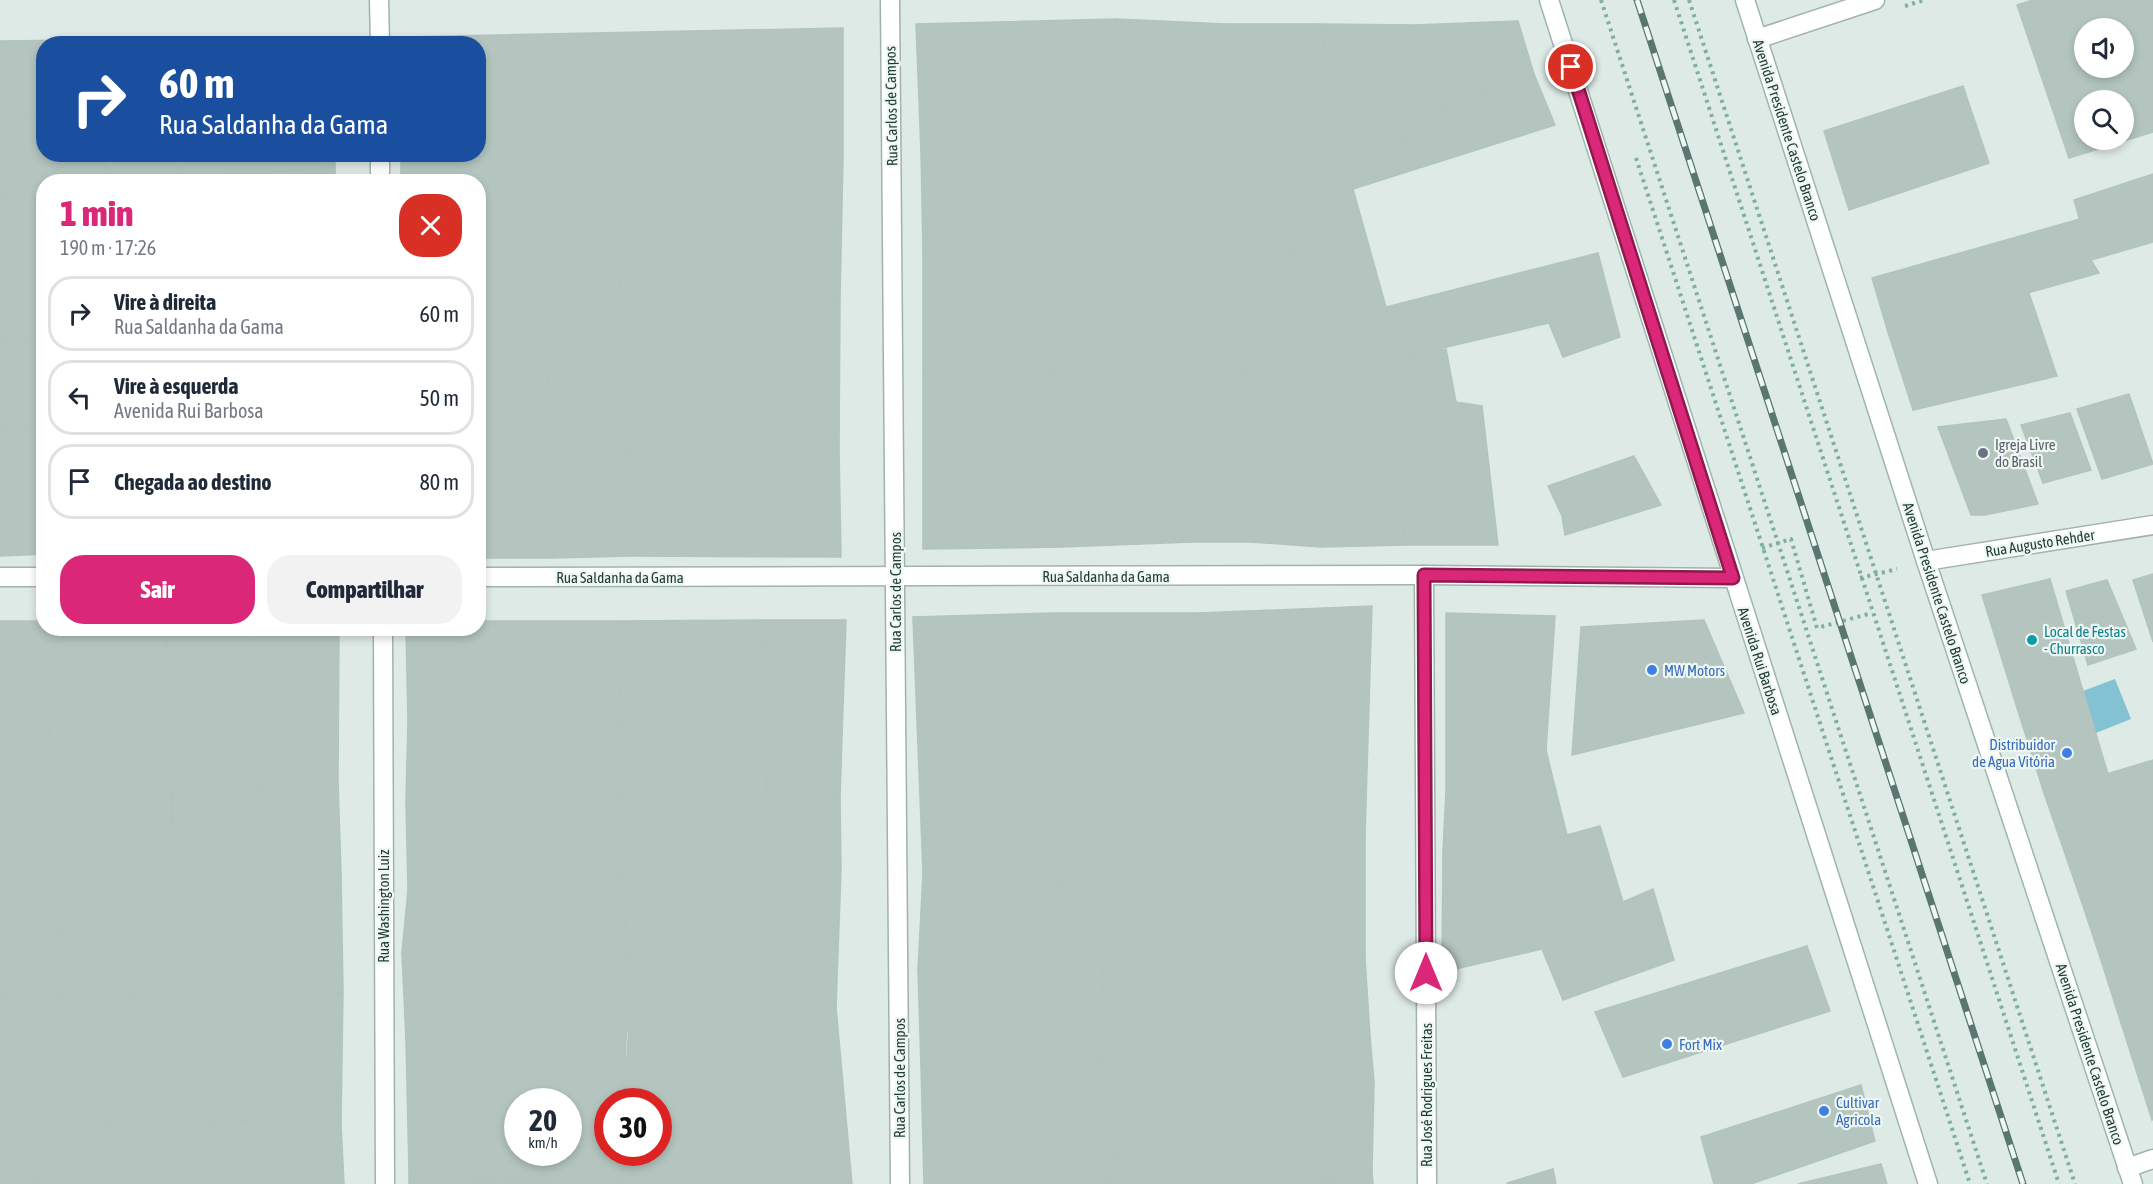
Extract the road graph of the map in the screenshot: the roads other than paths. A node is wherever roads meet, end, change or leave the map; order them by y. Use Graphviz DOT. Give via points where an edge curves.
graph roads {
  1 [pos="380,0"];
  2 [pos="890,0"];
  3 [pos="1549,0"];
  4 [pos="1745,0"];
  5 [pos="1875,0"];
  6 [pos="380,36"];
  7 [pos="1757,39"];
  8 [pos="2153,525"];
  9 [pos="1926,561"];
  10 [pos="1424,575"];
  11 [pos="895,576"];
  12 [pos="0,577"];
  13 [pos="36,577"];
  14 [pos="486,577"];
  15 [pos="1733,578"];
  16 [pos="383,636"];
  17 [pos="2153,1160"];
  18 [pos="2130,1176"];
  19 [pos="385,1184"];
  20 [pos="900,1184"];
  21 [pos="1427,1184"];
  22 [pos="1928,1184"];
  1 -- 6 [label="street"];
  2 -- 11 [label="street, Rua Carlos de Campos"];
  3 -- 15 [label="street, Avenida Rui Barbosa"];
  4 -- 7 [label="street, Avenida Presidente Castelo Branco"];
  5 -- 7 [label="street"];
  7 -- 9 [label="street, Avenida Presidente Castelo Branco"];
  8 -- 9 [label="street, Rua Augusto Rehder"];
  9 -- 18 [label="street, Avenida Presidente Castelo Branco"];
  10 -- 11 [label="street, Rua Saldanha da Gama"];
  10 -- 15 [label="street, Rua Saldanha da Gama"];
  10 -- 21 [label="street, Rua José Rodrigues Freitas"];
  11 -- 14 [label="street, Rua Saldanha da Gama"];
  11 -- 20 [label="street, Rua Carlos de Campos"];
  12 -- 13 [label="street"];
  15 -- 22 [label="street, Avenida Rui Barbosa"];
  16 -- 19 [label="street, Rua Washington Luiz"];
  17 -- 18 [label="street"];
}
